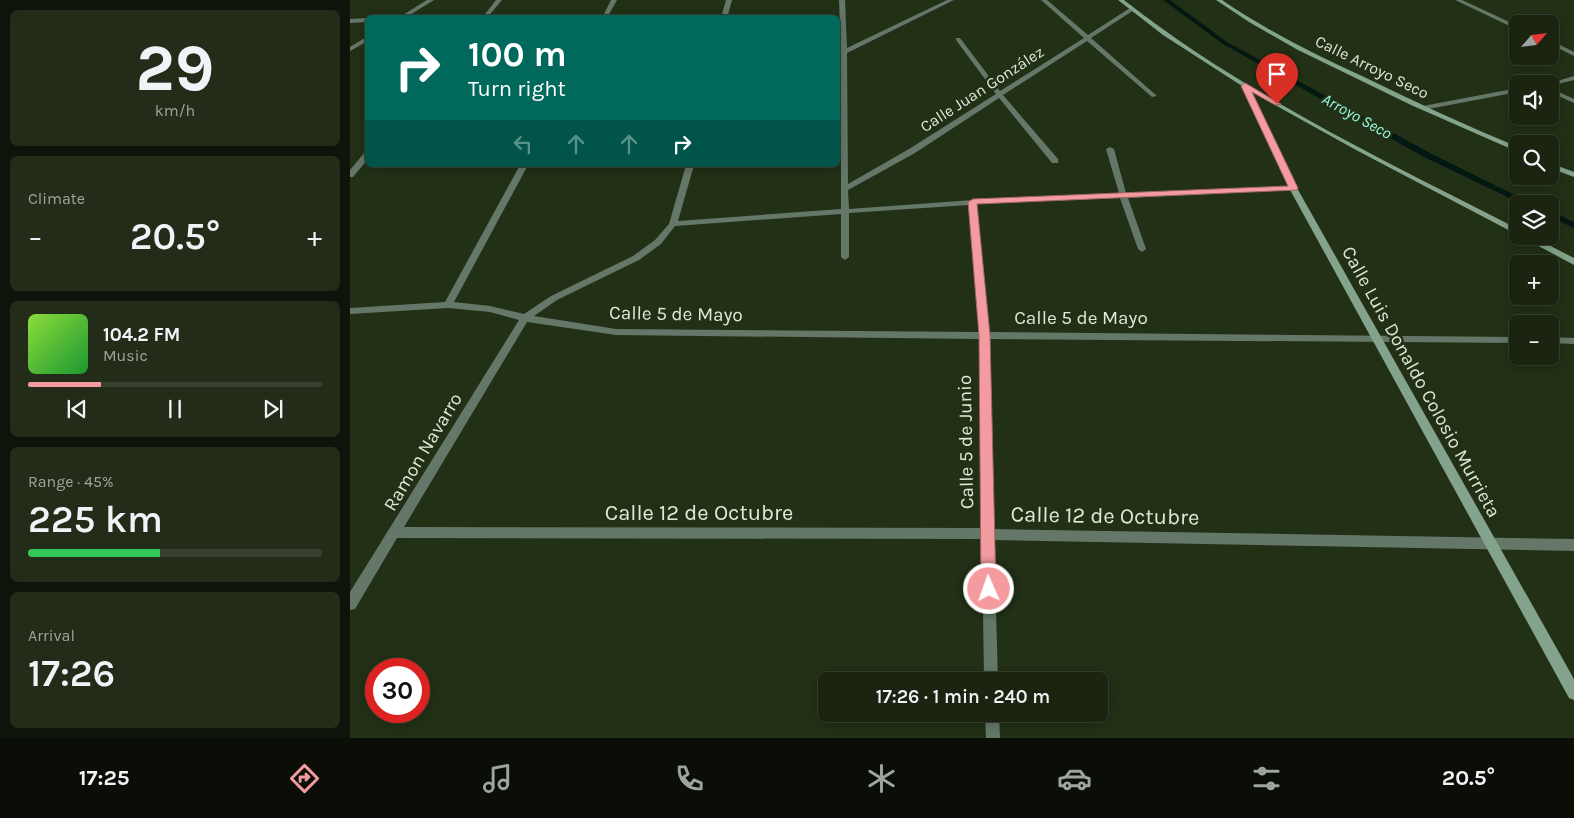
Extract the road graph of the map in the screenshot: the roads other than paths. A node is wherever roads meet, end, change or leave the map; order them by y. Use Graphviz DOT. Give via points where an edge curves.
graph roads {
  1 [pos="431,0"];
  2 [pos="499,0"];
  3 [pos="614,0"];
  4 [pos="729,0"];
  5 [pos="842,0"];
  6 [pos="951,0"];
  7 [pos="1044,0"];
  8 [pos="1121,0"];
  9 [pos="1219,0"];
  10 [pos="1458,0"];
  11 [pos="1132,9"];
  12 [pos="405,15"];
  13 [pos="486,15"];
  14 [pos="606,15"];
  15 [pos="725,15"];
  16 [pos="365,20"];
  17 [pos="350,21"];
  18 [pos="1509,24"];
  19 [pos="1088,38"];
  20 [pos="958,39"];
  21 [pos="365,40"];
  22 [pos="1559,46"];
  23 [pos="350,49"];
  24 [pos="844,52"];
  25 [pos="1574,54"];
  26 [pos="1574,78"];
  27 [pos="1559,82"];
  28 [pos="1245,86"];
  29 [pos="1509,92"];
  30 [pos="1000,94"];
  31 [pos="1559,94"];
  32 [pos="1154,96"];
  33 [pos="1574,101"];
  34 [pos="1423,108"];
  35 [pos="1509,146"];
  36 [pos="1110,149"];
  37 [pos="365,158"];
  38 [pos="1056,161"];
  39 [pos="523,167"];
  40 [pos="689,167"];
  41 [pos="1559,168"];
  42 [pos="350,175"];
  43 [pos="1574,175"];
  44 [pos="1294,188"];
  45 [pos="845,189"];
  46 [pos="1123,195"];
  47 [pos="973,202"];
  48 [pos="846,210"];
  49 [pos="673,224"];
  50 [pos="1509,228"];
  51 [pos="1541,245"];
  52 [pos="1142,249"];
  53 [pos="845,257"];
  54 [pos="1574,262"];
  55 [pos="448,305"];
  56 [pos="350,311"];
  57 [pos="525,318"];
  58 [pos="984,335"];
  59 [pos="1375,337"];
  60 [pos="1509,340"];
  61 [pos="1559,340"];
  62 [pos="1574,341"];
  63 [pos="394,532"];
  64 [pos="987,534"];
  65 [pos="1491,543"];
  66 [pos="1574,544"];
  67 [pos="350,604"];
  68 [pos="991,672"];
  69 [pos="1574,693"];
  70 [pos="992,722"];
  71 [pos="993,738"];
  1 -- 12 [label="street"];
  2 -- 13 [label="street"];
  3 -- 14 [label="street"];
  4 -- 15 [label="street"];
  5 -- 24 [label="street"];
  6 -- 24 [label="street"];
  7 -- 19 [label="street"];
  8 -- 11 [label="street"];
  9 -- 34 [label="street, Calle Arroyo Seco" via="1314,56"];
  10 -- 18 [label="street"];
  11 -- 19 [label="street, Calle Juan González"];
  11 -- 28 [label="street"];
  16 -- 17 [label="street"];
  19 -- 30 [label="street, Calle Juan González"];
  19 -- 32 [label="street"];
  20 -- 30 [label="street"];
  21 -- 23 [label="street"];
  22 -- 25 [label="street"];
  24 -- 45 [label="street"];
  26 -- 27 [label="street"];
  28 -- 44 [label="street, Calle Luis Donaldo Colosio Murrieta"];
  28 -- 50 [label="street"];
  29 -- 34 [label="street"];
  30 -- 38 [label="street"];
  30 -- 45 [label="street, Calle Juan González" via="912,151"];
  31 -- 33 [label="street"];
  34 -- 35 [label="street, Calle Arroyo Seco"];
  36 -- 46 [label="street"];
  37 -- 42 [label="street"];
  39 -- 55 [label="street"];
  40 -- 49 [label="street"];
  41 -- 43 [label="street"];
  44 -- 46 [label="street"];
  44 -- 59 [label="street, Calle Luis Donaldo Colosio Murrieta"];
  45 -- 48 [label="street"];
  46 -- 47 [label="street"];
  46 -- 52 [label="street"];
  47 -- 48 [label="street"];
  47 -- 58 [label="street, Calle 5 de Junio"];
  48 -- 49 [label="street"];
  48 -- 53 [label="street"];
  49 -- 57 [label="street" via="658,242 636,258 554,298"];
  51 -- 54 [label="street"];
  55 -- 56 [label="street, Calle 5 de Mayo"];
  55 -- 57 [label="street, Calle 5 de Mayo" via="490,309"];
  57 -- 58 [label="street, Calle 5 de Mayo" via="616,332"];
  57 -- 63 [label="street, Ramon Navarro"];
  58 -- 59 [label="street, Calle 5 de Mayo"];
  58 -- 64 [label="street, Calle 5 de Junio"];
  59 -- 60 [label="street, Calle 5 de Mayo"];
  59 -- 65 [label="street, Calle Luis Donaldo Colosio Murrieta"];
  61 -- 62 [label="street"];
  63 -- 64 [label="street, Calle 12 de Octubre"];
  63 -- 67 [label="street, Ramon Navarro"];
  64 -- 65 [label="street, Calle 12 de Octubre"];
  64 -- 68 [label="street, Calle 5 de Junio"];
  65 -- 66 [label="street, Calle 12 de Octubre"];
  65 -- 69 [label="street, Calle Luis Donaldo Colosio Murrieta"];
  70 -- 71 [label="street"];
}
